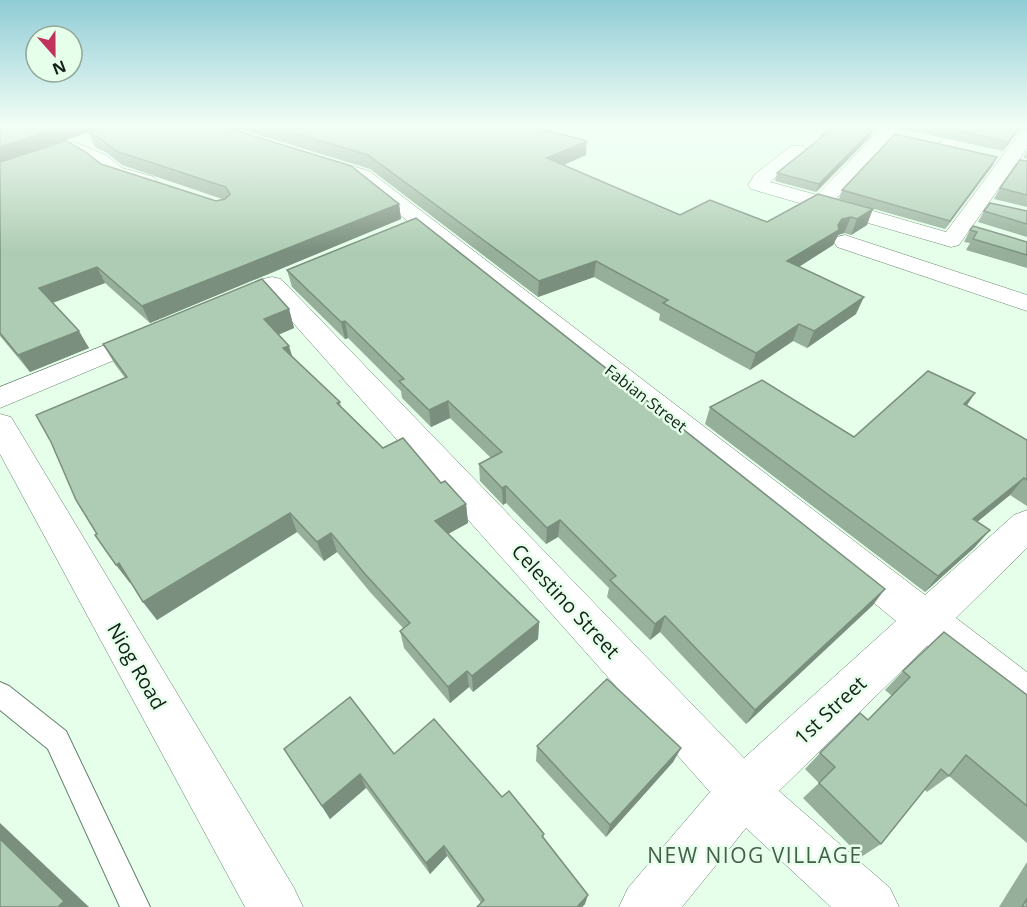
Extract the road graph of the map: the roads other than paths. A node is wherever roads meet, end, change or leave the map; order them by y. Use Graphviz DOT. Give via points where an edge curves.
graph roads {
  1 [pos="109,167"];
  2 [pos="336,167"];
  3 [pos="775,167"];
  4 [pos="858,167"];
  5 [pos="1012,167"];
  6 [pos="994,180"];
  7 [pos="1016,185"];
  8 [pos="163,187"];
  9 [pos="821,203"];
  10 [pos="961,226"];
  11 [pos="983,233"];
  12 [pos="845,242"];
  13 [pos="272,284"];
  14 [pos="1027,303"];
  15 [pos="174,325"];
  16 [pos="0,398"];
  17 [pos="0,425"];
  18 [pos="1027,525"];
  19 [pos="926,620"];
  20 [pos="0,694"];
  21 [pos="1027,700"];
  22 [pos="743,792"];
  23 [pos="135,907"];
  24 [pos="275,907"];
  25 [pos="647,907"];
  26 [pos="871,907"];
  1 -- 8 [label="street"];
  2 -- 19 [label="street, Fabian Street" via="363,176 411,225"];
  3 -- 9 [label="street" via="758,185"];
  4 -- 9 [label="street"];
  5 -- 6 [label="street"];
  6 -- 7 [label="street"];
  6 -- 10 [label="street" via="988,206"];
  9 -- 10 [label="street" via="951,240"];
  10 -- 11 [label="street"];
  12 -- 14 [label="street"];
  13 -- 22 [label="street, Celestino Street"];
  15 -- 16 [label="street"];
  17 -- 24 [label="street, Niog Road"];
  18 -- 19 [label="street, 1st Street"];
  19 -- 21 [label="street, Fabian Street"];
  19 -- 22 [label="street, 1st Street"];
  20 -- 23 [label="lane" via="57,740"];
  22 -- 25 [label="street, 1st Street"];
  22 -- 26 [label="street, Celestino Street"];
}
